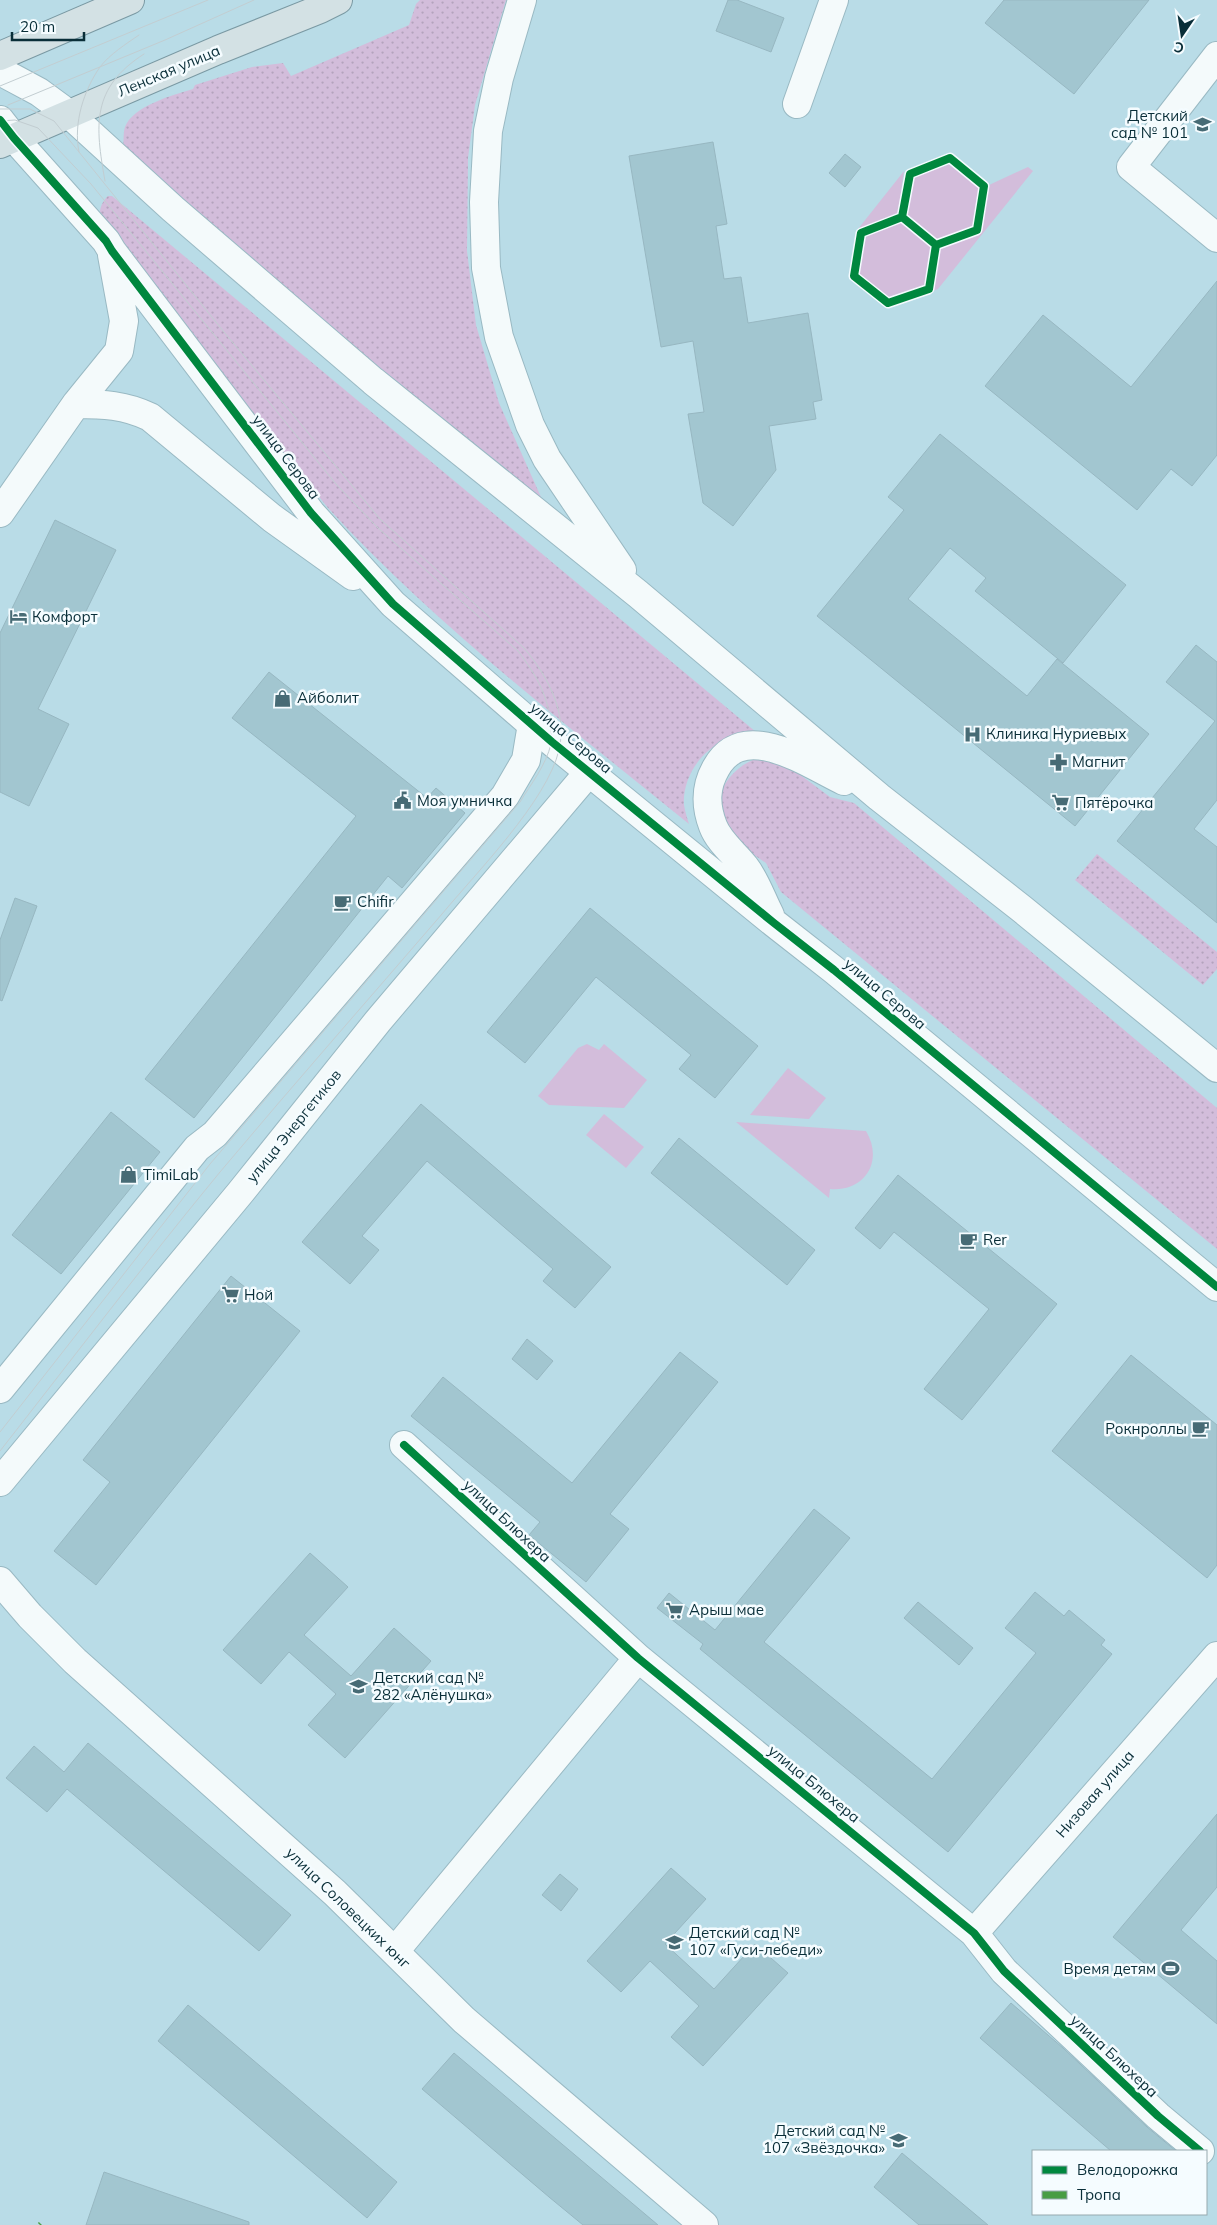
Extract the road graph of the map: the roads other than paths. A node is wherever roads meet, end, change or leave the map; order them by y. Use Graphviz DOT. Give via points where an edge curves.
graph roads {
  1 [pos="130,0"];
  2 [pos="338,0"];
  3 [pos="522,0"];
  4 [pos="834,0"];
  5 [pos="0,56"];
  6 [pos="1217,56"];
  7 [pos="0,71"];
  8 [pos="797,104"];
  9 [pos="69,114"];
  10 [pos="4,134"];
  11 [pos="1217,238"];
  12 [pos="112,251"];
  13 [pos="76,404"];
  14 [pos="0,513"];
  15 [pos="638,594"];
  16 [pos="393,604"];
  17 [pos="532,724"];
  18 [pos="589,772"];
  19 [pos="879,797"];
  20 [pos="774,923"];
  21 [pos="1217,1068"];
  22 [pos="1217,1287"];
  23 [pos="0,1389"];
  24 [pos="404,1445"];
  25 [pos="0,1482"];
  26 [pos="0,1581"];
  27 [pos="1217,1656"];
  28 [pos="638,1658"];
  29 [pos="974,1933"];
  30 [pos="395,1951"];
  31 [pos="1199,2150"];
  32 [pos="704,2225"];
  1 -- 5 [label="main road"];
  2 -- 9 [label="main road, Ленская улица"];
  3 -- 15 [label="street" via="499,78 488,131 484,202 486,268 499,338 530,425 547,459"];
  4 -- 8 [label="street"];
  6 -- 11 [label="street" via="1131,167"];
  7 -- 9 [label="street" via="39,92"];
  9 -- 10 [label="main road, Ленская улица"];
  9 -- 15 [label="street" via="172,209 373,381"];
  10 -- 12 [label="street, улица Серова"];
  12 -- 13 [label="street" via="124,321 119,351"];
  12 -- 16 [label="street, улица Серова" via="311,513"];
  13 -- 14 [label="street"];
  13 -- 16 [label="street, улица Серова" via="113,405 150,417 272,518"];
  15 -- 19 [label="street"];
  16 -- 17 [label="street, улица Серова"];
  17 -- 18 [label="street, улица Серова"];
  17 -- 23 [label="street" via="526,760 505,796 215,1134 197,1148"];
  18 -- 20 [label="street, улица Серова"];
  18 -- 25 [label="street, улица Энергетиков" via="378,1021"];
  19 -- 20 [label="street" via="772,747 744,746 729,752 719,762 708,785 706,804 713,828 746,868"];
  19 -- 21 [label="street"];
  20 -- 22 [label="street, улица Серова"];
  24 -- 28 [label="street, улица Блюхера"];
  26 -- 30 [label="street, улица Соловецких юнг" via="75,1661 328,1886"];
  27 -- 29 [label="street, Низовая улица"];
  28 -- 29 [label="street, улица Блюхера"];
  28 -- 30 [label="street"];
  29 -- 31 [label="street, улица Блюхера" via="1004,1971"];
  30 -- 32 [label="street, улица Соловецких юнг" via="464,2020"];
}
